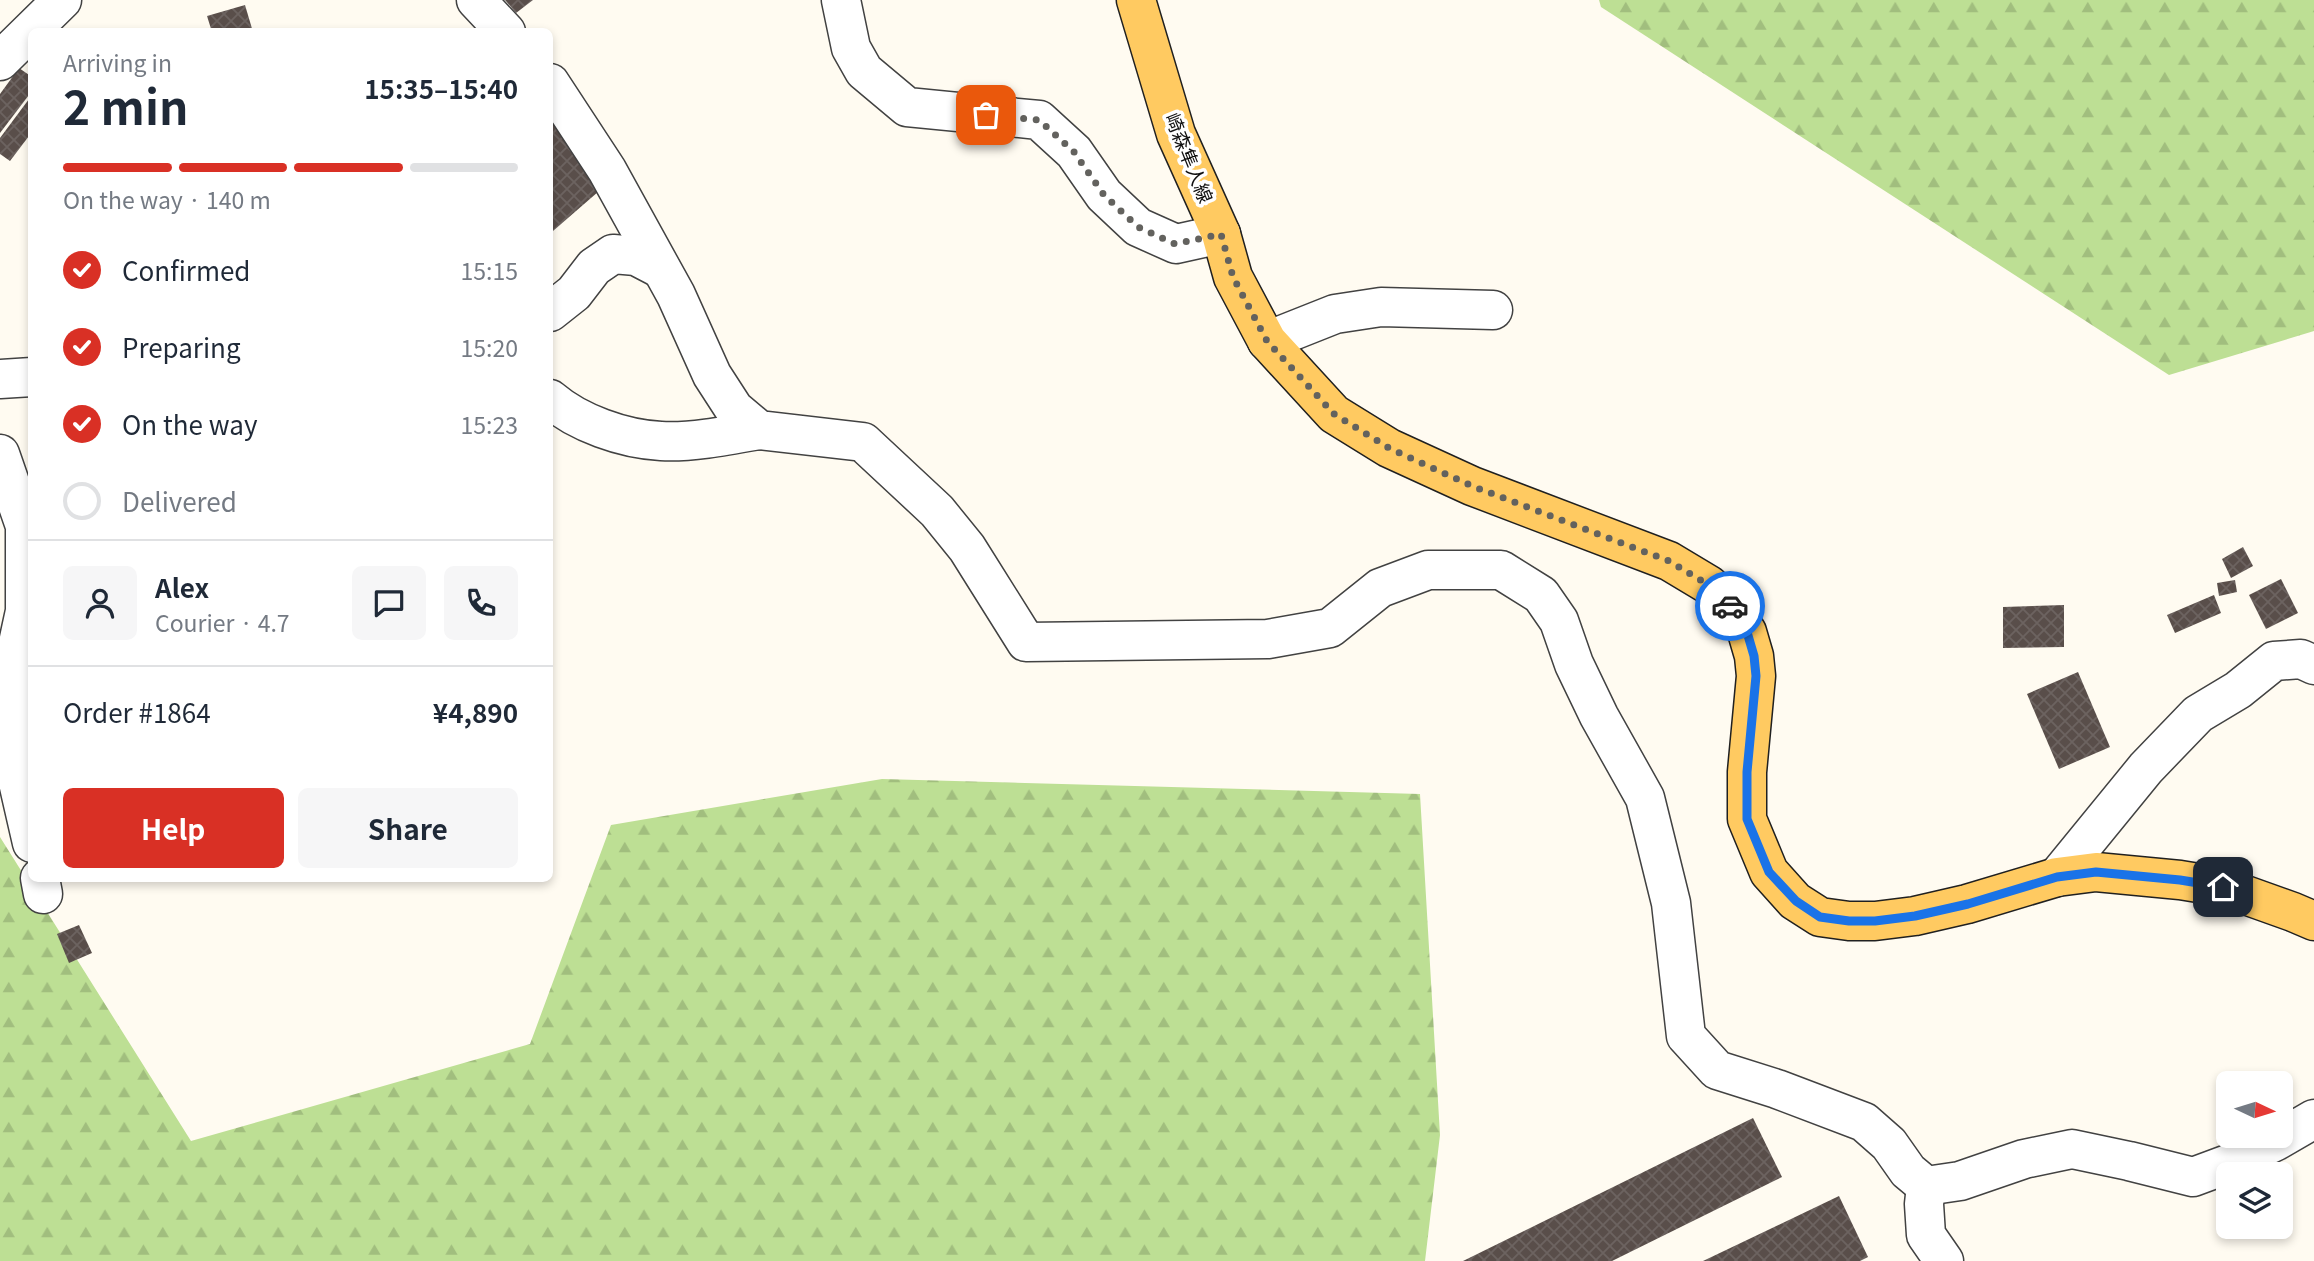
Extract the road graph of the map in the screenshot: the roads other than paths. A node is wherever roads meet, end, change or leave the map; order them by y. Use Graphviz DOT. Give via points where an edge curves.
graph roads {
  1 [pos="62,0"];
  2 [pos="475,0"];
  3 [pos="841,0"];
  4 [pos="1136,0"];
  5 [pos="34,28"];
  6 [pos="502,28"];
  7 [pos="28,33"];
  8 [pos="0,61"];
  9 [pos="553,88"];
  10 [pos="1221,234"];
  11 [pos="662,269"];
  12 [pos="553,310"];
  13 [pos="1493,310"];
  14 [pos="1267,341"];
  15 [pos="28,377"];
  16 [pos="0,379"];
  17 [pos="553,402"];
  18 [pos="759,430"];
  19 [pos="0,454"];
  20 [pos="2314,665"];
  21 [pos="28,826"];
  22 [pos="2057,877"];
  23 [pos="2314,921"];
  24 [pos="2314,1119"];
  25 [pos="1926,1186"];
  26 [pos="1944,1261"];
  1 -- 5 [label="street"];
  2 -- 6 [label="street"];
  3 -- 10 [label="street" via="851,48 864,71 906,107 1039,120 1074,152 1104,195 1138,227 1175,244"];
  4 -- 10 [label="main road, 崎森隼人線" via="1176,134"];
  7 -- 8 [label="street"];
  9 -- 11 [label="street" via="607,170"];
  10 -- 14 [label="main road, 崎森隼人線" via="1233,277"];
  11 -- 12 [label="street" via="636,256 613,254"];
  11 -- 18 [label="street" via="712,375 734,409"];
  13 -- 14 [label="street" via="1381,307 1335,314"];
  14 -- 22 [label="main road, 崎森隼人線" via="1334,414 1389,448 1472,486 1669,561 1709,585 1730,605 1747,632 1756,676 1747,819 1769,872 1796,901 1820,917 1875,921 1928,913"];
  15 -- 16 [label="street"];
  17 -- 18 [label="street" via="600,429 661,441"];
  18 -- 25 [label="street" via="863,442 937,511 967,548 1026,642 1268,639 1330,628 1380,588 1428,570 1501,570 1541,595 1559,621 1579,674 1645,798 1671,903 1686,1036 1717,1070 1864,1122"];
  19 -- 21 [label="street" via="25,526 25,611 12,703 12,756"];
  20 -- 22 [label="street" via="2301,659 2274,662 2198,714 2146,768"];
  22 -- 23 [label="main road, 崎森隼人線" via="2096,872 2223,887"];
  24 -- 25 [label="street" via="2264,1147 2193,1177 2072,1149 2024,1159 1960,1181"];
  25 -- 26 [label="street" via="1926,1235"];
}
